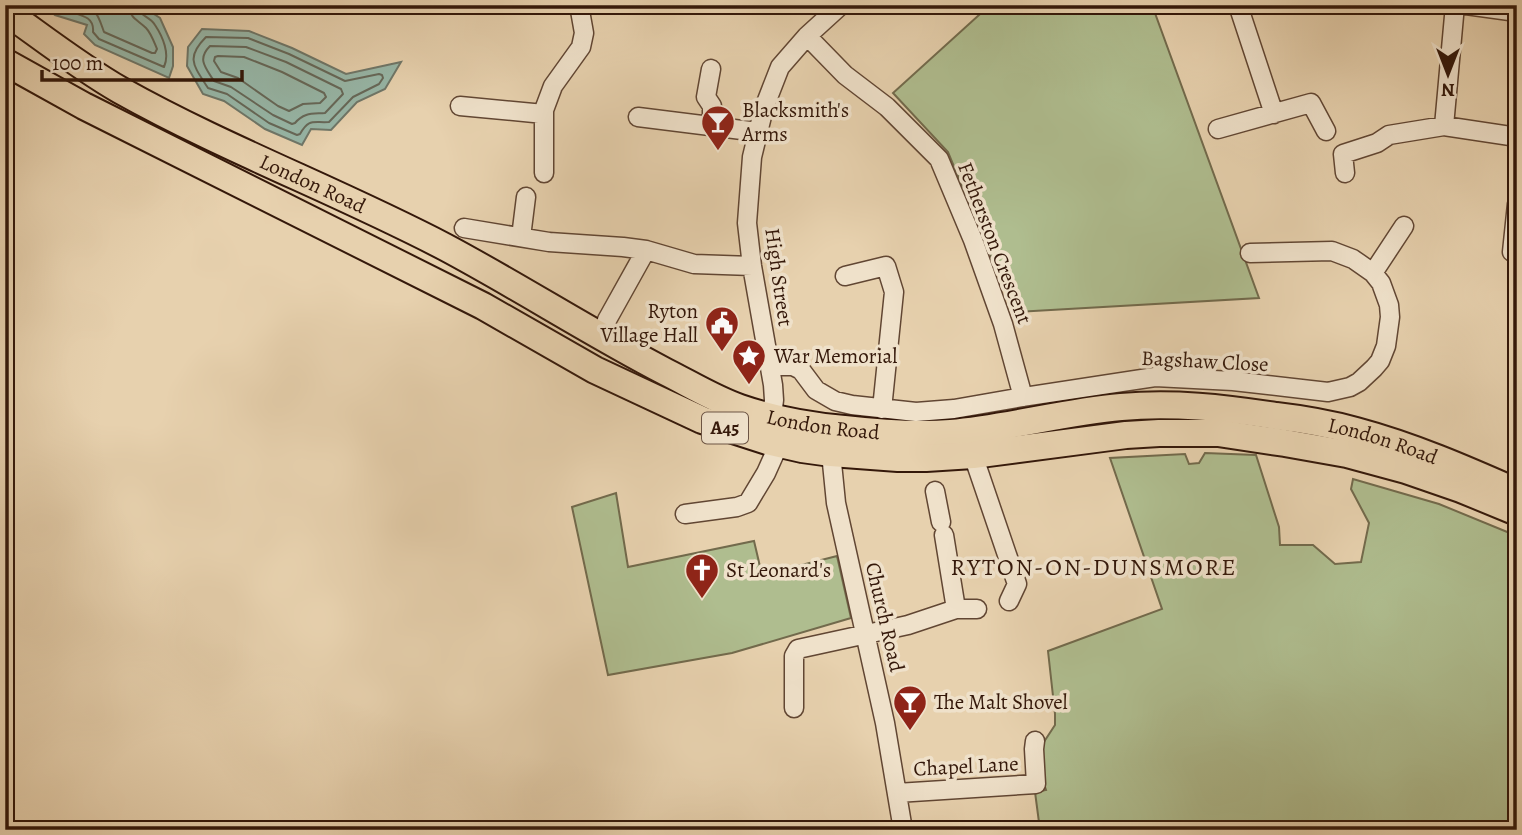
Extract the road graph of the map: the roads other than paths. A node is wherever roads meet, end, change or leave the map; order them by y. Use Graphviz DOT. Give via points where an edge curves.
graph roads {
  1 [pos="579,5"];
  2 [pos="841,5"];
  3 [pos="1238,5"];
  4 [pos="1455,5"];
  5 [pos="1469,5"];
  6 [pos="5,11"];
  7 [pos="1517,12"];
  8 [pos="807,36"];
  9 [pos="5,62"];
  10 [pos="711,69"];
  11 [pos="460,106"];
  12 [pos="1274,114"];
  13 [pos="638,117"];
  14 [pos="543,123"];
  15 [pos="712,126"];
  16 [pos="1444,126"];
  17 [pos="1218,129"];
  18 [pos="1326,131"];
  19 [pos="758,132"];
  20 [pos="1517,137"];
  21 [pos="544,173"];
  22 [pos="1345,173"];
  23 [pos="526,197"];
  24 [pos="1517,205"];
  25 [pos="1404,226"];
  26 [pos="464,228"];
  27 [pos="521,237"];
  28 [pos="646,250"];
  29 [pos="1512,252"];
  30 [pos="1250,253"];
  31 [pos="752,266"];
  32 [pos="1373,273"];
  33 [pos="845,276"];
  34 [pos="607,320"];
  35 [pos="770,366"];
  36 [pos="1023,397"];
  37 [pos="882,409"];
  38 [pos="772,416"];
  39 [pos="805,423"];
  40 [pos="779,444"];
  41 [pos="831,453"];
  42 [pos="973,455"];
  43 [pos="934,491"];
  44 [pos="1517,492"];
  45 [pos="1517,512"];
  46 [pos="685,513"];
  47 [pos="1009,601"];
  48 [pos="956,609"];
  49 [pos="977,609"];
  50 [pos="865,635"];
  51 [pos="794,708"];
  52 [pos="1035,741"];
  53 [pos="897,793"];
  54 [pos="903,830"];
  1 -- 14 [label="street" via="584,33 581,47 553,86"];
  2 -- 8 [label="street, High Street"];
  3 -- 12 [label="street"];
  4 -- 16 [label="street"];
  5 -- 7 [label="street"];
  6 -- 38 [label="highway, London Road / A45" via="117,88 164,114 423,236 713,396"];
  8 -- 19 [label="street, High Street" via="780,67"];
  8 -- 36 [label="street, Fetherston Crescent" via="939,159 1003,324"];
  9 -- 40 [label="highway, London Road / A45" via="483,306 595,370 702,420"];
  10 -- 15 [label="street" via="706,97 712,106"];
  11 -- 14 [label="street" via="509,111"];
  12 -- 17 [label="street"];
  12 -- 18 [label="street" via="1311,103"];
  13 -- 15 [label="street"];
  14 -- 21 [label="street"];
  15 -- 19 [label="street"];
  16 -- 20 [label="street"];
  16 -- 22 [label="street" via="1389,135 1343,154"];
  19 -- 31 [label="street, High Street" via="747,223"];
  23 -- 27 [label="street"];
  24 -- 29 [label="street"];
  25 -- 32 [label="street"];
  26 -- 27 [label="street"];
  27 -- 28 [label="street"];
  28 -- 31 [label="street" via="694,264"];
  28 -- 34 [label="street"];
  30 -- 32 [label="street" via="1332,251"];
  31 -- 35 [label="street, High Street"];
  32 -- 36 [label="street, Bagshaw Close" via="1389,305 1386,346 1374,368 1350,387 1318,392 1155,377"];
  33 -- 37 [label="street" via="886,266 894,292"];
  35 -- 37 [label="street, Bagshaw Close" via="801,370 816,390 835,401"];
  35 -- 38 [label="street, High Street"];
  36 -- 37 [label="street, Bagshaw Close" via="939,411"];
  38 -- 39 [label="highway, London Road / A45"];
  39 -- 41 [label="street"];
  39 -- 44 [label="highway, London Road / A45" via="926,435 1122,407 1224,408 1354,430 1415,449"];
  40 -- 41 [label="highway, London Road / A45"];
  40 -- 46 [label="street" via="748,503"];
  41 -- 42 [label="highway, London Road / A45" via="898,458"];
  41 -- 50 [label="street, Church Road" via="836,503"];
  42 -- 45 [label="highway, London Road / A45" via="1126,435 1218,433 1347,454 1406,470"];
  42 -- 47 [label="street" via="1017,584"];
  43 -- 48 [label="street"];
  48 -- 49 [label="street"];
  48 -- 50 [label="street"];
  50 -- 51 [label="street" via="798,649 794,656"];
  50 -- 53 [label="street, Church Road"];
  52 -- 53 [label="street, Chapel Lane" via="1035,784"];
  53 -- 54 [label="street, Church Road"];
}
